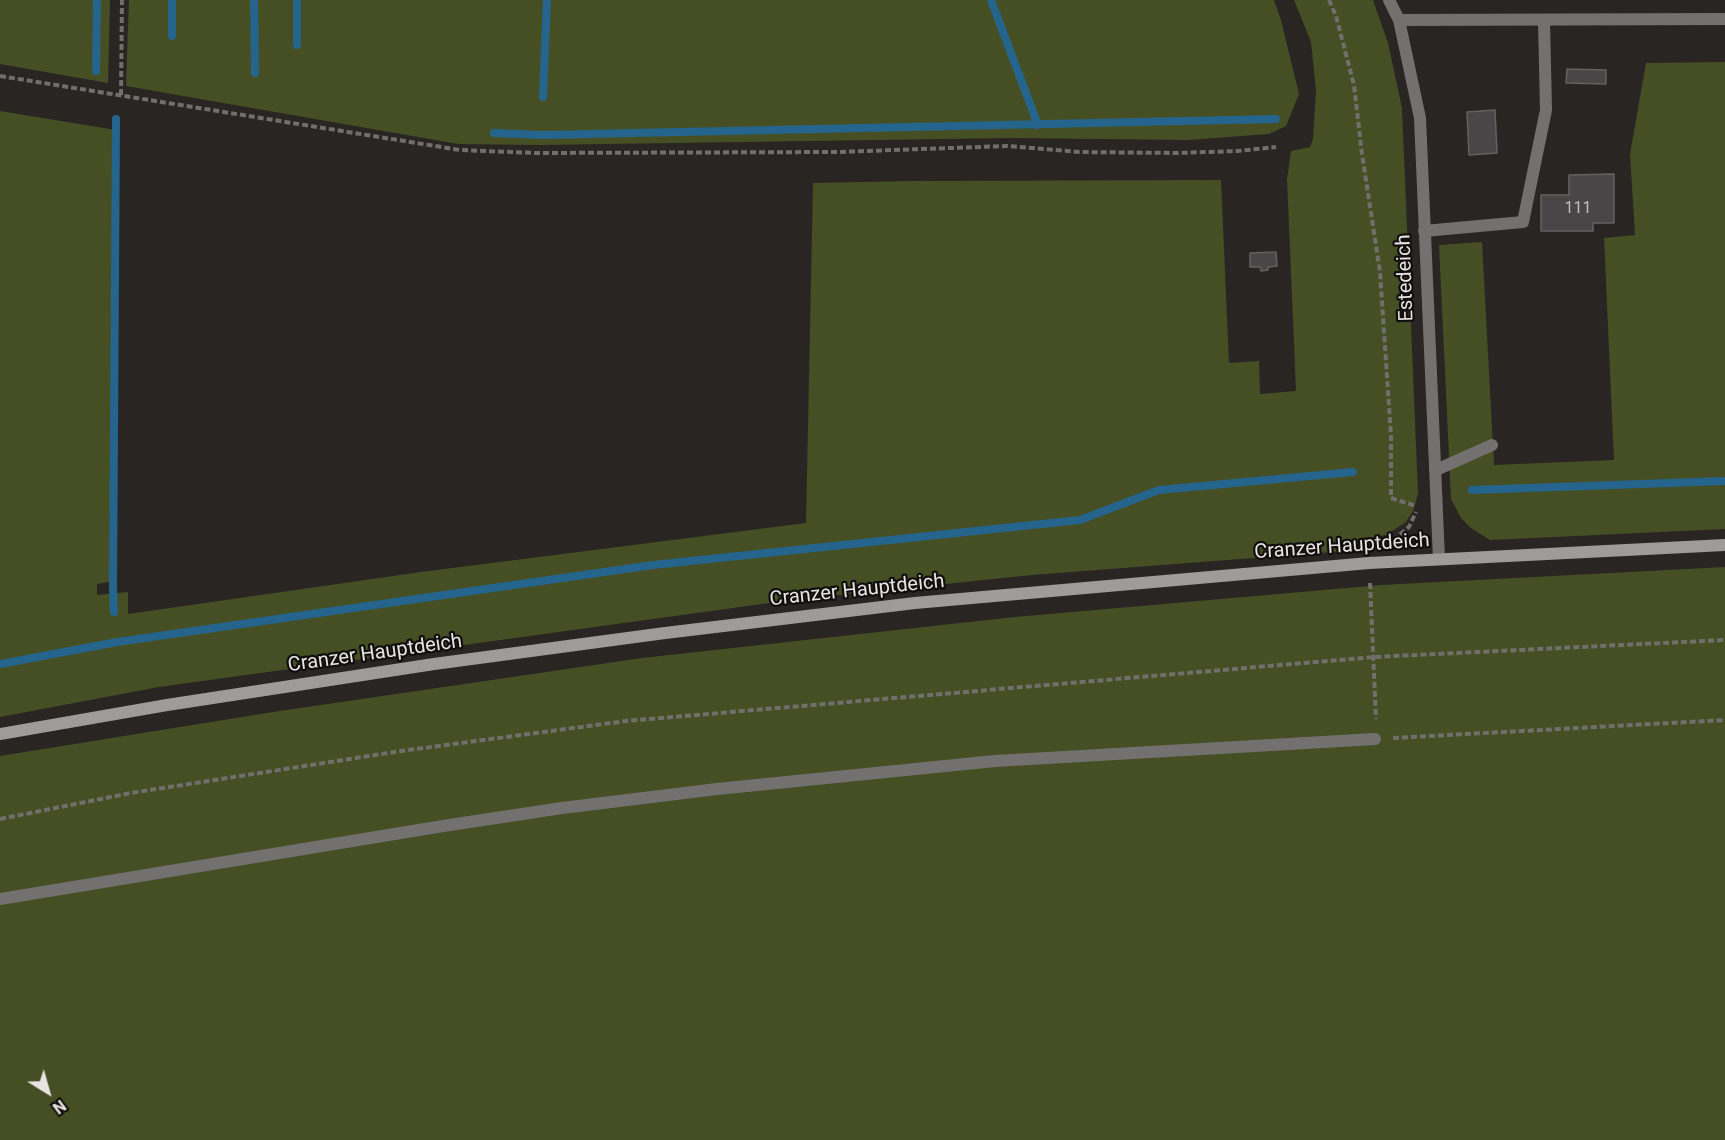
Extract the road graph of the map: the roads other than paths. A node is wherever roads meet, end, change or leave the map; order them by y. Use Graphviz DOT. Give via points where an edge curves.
graph roads {
  1 [pos="1389,0"];
  2 [pos="1725,19"];
  3 [pos="1399,20"];
  4 [pos="1544,21"];
  5 [pos="1424,231"];
  6 [pos="1492,445"];
  7 [pos="1436,470"];
  8 [pos="1725,545"];
  9 [pos="1439,559"];
  10 [pos="0,734"];
  11 [pos="1375,738"];
  12 [pos="0,899"];
  1 -- 3 [label="street, Estedeich"];
  2 -- 4 [label="street"];
  3 -- 4 [label="street"];
  3 -- 5 [label="street, Estedeich" via="1420,118"];
  4 -- 5 [label="street" via="1546,110 1523,222"];
  5 -- 7 [label="street, Estedeich"];
  6 -- 7 [label="street"];
  7 -- 9 [label="street, Estedeich"];
  8 -- 9 [label="main road, Cranzer Hauptdeich"];
  9 -- 10 [label="main road, Cranzer Hauptdeich" via="915,603 665,633 190,701"];
  11 -- 12 [label="street" via="995,761 717,789 432,827"];
}
